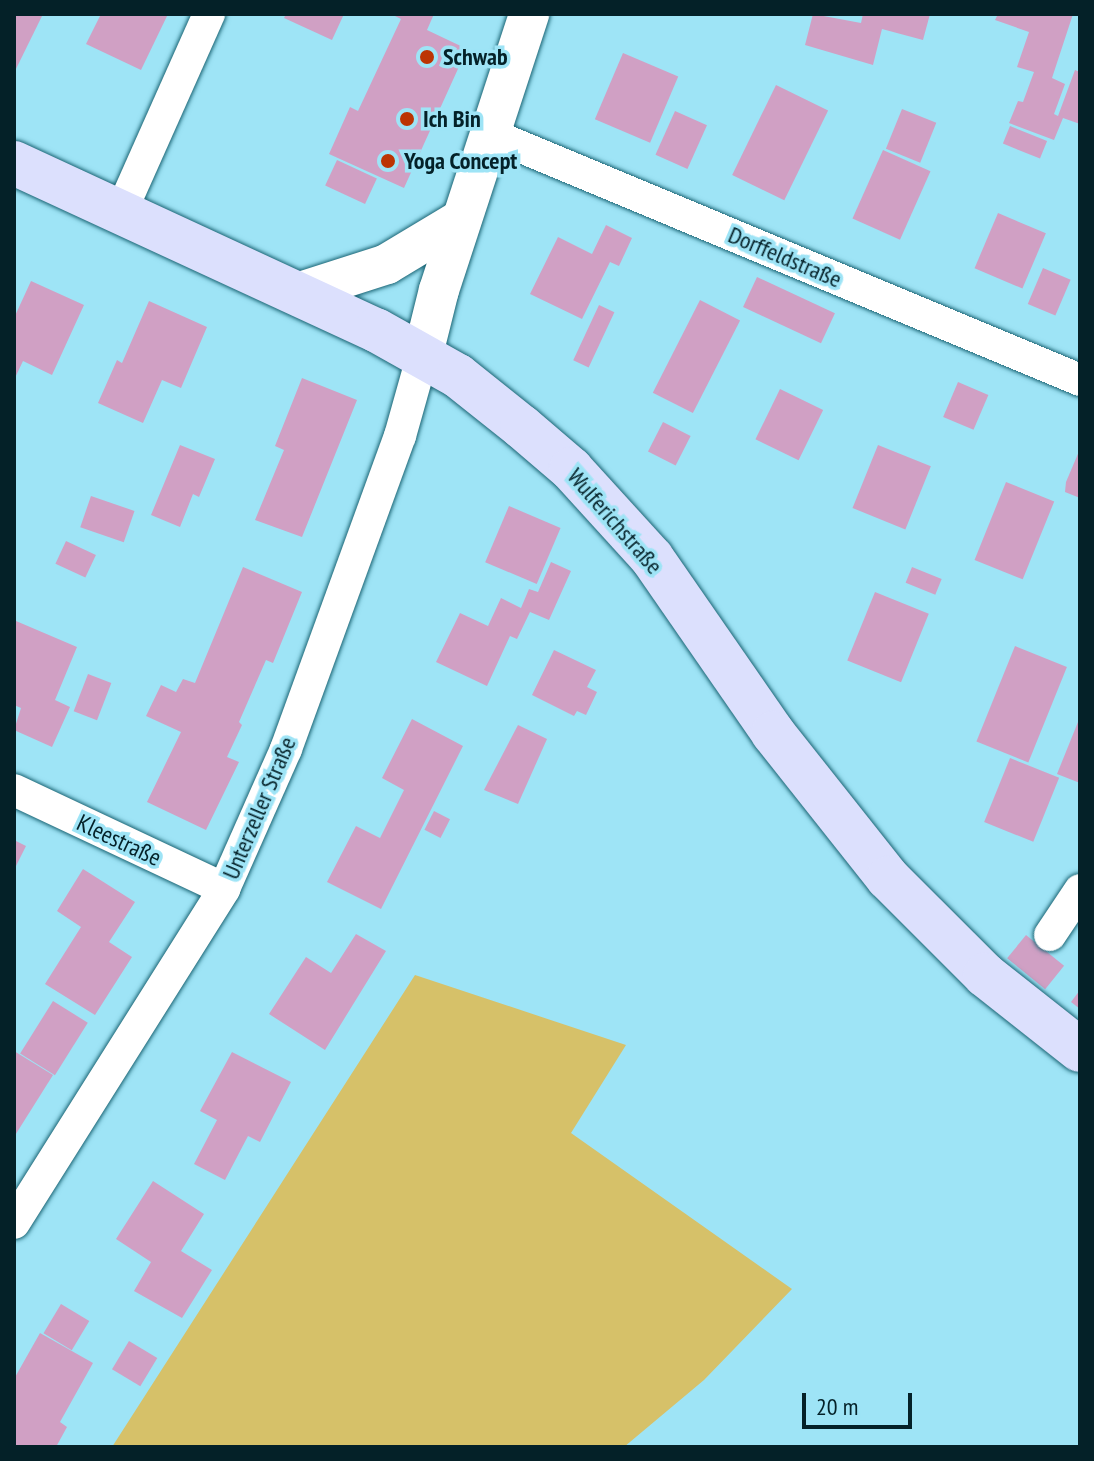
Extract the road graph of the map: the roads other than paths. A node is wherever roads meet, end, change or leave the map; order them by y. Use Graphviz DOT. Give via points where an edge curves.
graph roads {
  1 [pos="209,14"];
  2 [pos="529,14"];
  3 [pos="490,134"];
  4 [pos="14,163"];
  5 [pos="120,214"];
  6 [pos="462,219"];
  7 [pos="300,292"];
  8 [pos="423,354"];
  9 [pos="1080,380"];
  10 [pos="14,790"];
  11 [pos="224,889"];
  12 [pos="1080,890"];
  13 [pos="1050,935"];
  14 [pos="1080,1050"];
  15 [pos="14,1223"];
  1 -- 5 [label="street"];
  2 -- 3 [label="street"];
  3 -- 6 [label="street"];
  3 -- 9 [label="street, Dorffeldstraße"];
  4 -- 5 [label="main road, Wulferichstraße"];
  5 -- 7 [label="main road, Wulferichstraße"];
  6 -- 7 [label="street" via="387,264"];
  6 -- 8 [label="street"];
  7 -- 8 [label="main road, Wulferichstraße"];
  8 -- 11 [label="street, Unterzeller Straße" via="400,436 286,749"];
  8 -- 14 [label="main road, Wulferichstraße" via="468,383 571,469 652,558 773,733 888,878 985,975"];
  10 -- 11 [label="street, Kleestraße"];
  11 -- 15 [label="street, Unterzeller Straße"];
  12 -- 13 [label="street"];
}
